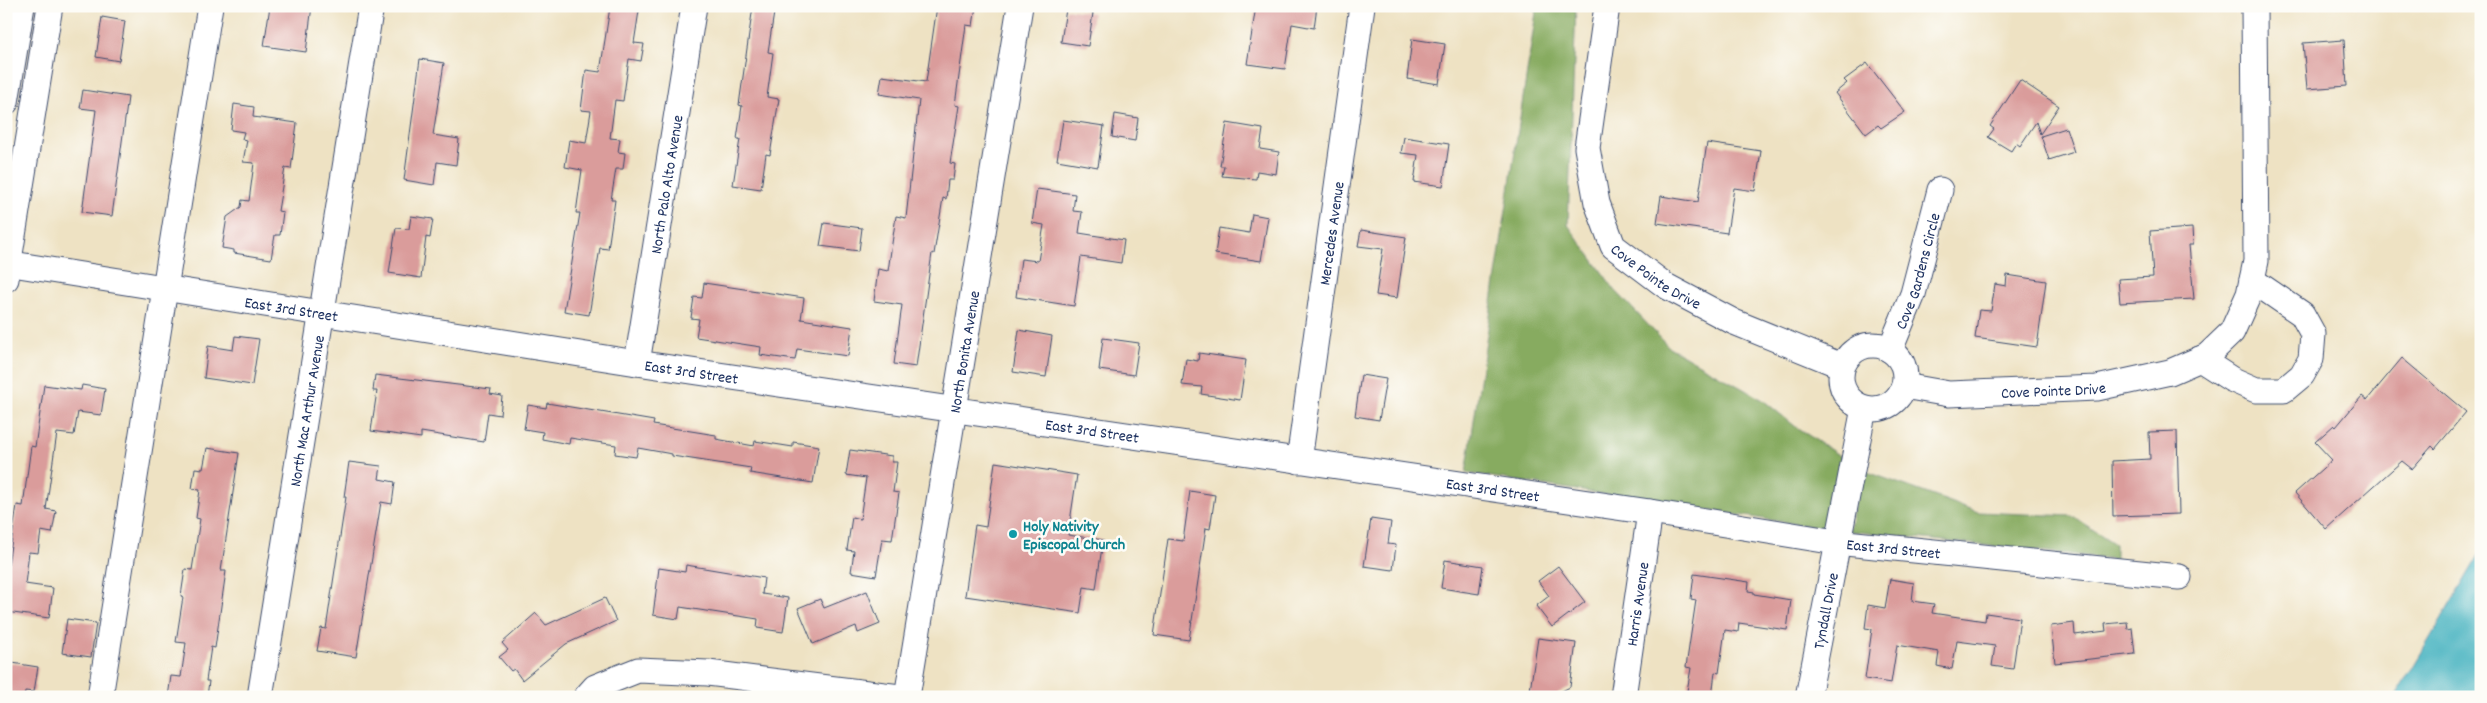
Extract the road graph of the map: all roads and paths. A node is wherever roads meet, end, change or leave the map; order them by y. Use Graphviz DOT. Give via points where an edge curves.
graph roads {
  1 [pos="22,6"];
  2 [pos="50,6"];
  3 [pos="210,6"];
  4 [pos="371,6"];
  5 [pos="694,6"];
  6 [pos="1020,6"];
  7 [pos="1362,6"];
  8 [pos="1607,6"];
  9 [pos="2254,6"];
  10 [pos="6,102"];
  11 [pos="1940,190"];
  12 [pos="7,268"];
  13 [pos="2252,280"];
  14 [pos="165,288"];
  15 [pos="322,313"];
  16 [pos="1890,350"];
  17 [pos="2200,359"];
  18 [pos="637,363"];
  19 [pos="1842,366"];
  20 [pos="1904,386"];
  21 [pos="1864,408"];
  22 [pos="954,411"];
  23 [pos="1299,461"];
  24 [pos="1650,512"];
  25 [pos="1836,542"];
  26 [pos="2179,577"];
  27 [pos="100,697"];
  28 [pos="260,697"];
  29 [pos="586,697"];
  30 [pos="900,697"];
  31 [pos="907,697"];
  32 [pos="1623,697"];
  33 [pos="1808,697"];
  1 -- 10 [label="street"];
  2 -- 12 [label="street"];
  3 -- 14 [label="street"];
  4 -- 15 [label="street, North Mac Arthur Avenue"];
  5 -- 18 [label="street, North Palo Alto Avenue"];
  6 -- 22 [label="street, North Bonita Avenue"];
  7 -- 23 [label="street, Mercedes Avenue"];
  8 -- 19 [label="street, Cove Pointe Drive" via="1587,148 1597,203 1613,246 1666,286 1734,322"];
  9 -- 13 [label="street, Cove Pointe Drive" via="2256,261"];
  11 -- 16 [label="street, Cove Gardens Circle" via="1913,294"];
  12 -- 14 [label="street, East 3rd Street"];
  13 -- 17 [label="street, Cove Pointe Drive" via="2232,332"];
  13 -- 17 [label="street" via="2302,314 2313,334 2311,359 2302,376 2284,390 2256,390"];
  14 -- 15 [label="street, East 3rd Street"];
  14 -- 27 [label="street"];
  15 -- 18 [label="street, East 3rd Street"];
  15 -- 28 [label="street, North Mac Arthur Avenue"];
  16 -- 19 [label="street" via="1875,344 1864,345 1847,357"];
  16 -- 20 [label="street" via="1902,361"];
  17 -- 20 [label="street, Cove Pointe Drive" via="2170,372 2097,388 1948,394"];
  18 -- 22 [label="street, East 3rd Street"];
  19 -- 21 [label="street" via="1842,387 1847,396"];
  20 -- 21 [label="street" via="1894,401 1884,407"];
  21 -- 25 [label="street, Tyndall Drive"];
  22 -- 23 [label="street, East 3rd Street"];
  22 -- 31 [label="street, North Bonita Avenue"];
  23 -- 24 [label="street, East 3rd Street"];
  24 -- 25 [label="street, East 3rd Street"];
  24 -- 32 [label="street, Harris Avenue"];
  25 -- 26 [label="street, East 3rd Street"];
  25 -- 33 [label="street, Tyndall Drive"];
  29 -- 30 [label="street" via="595,687 638,670 708,673"];
}
